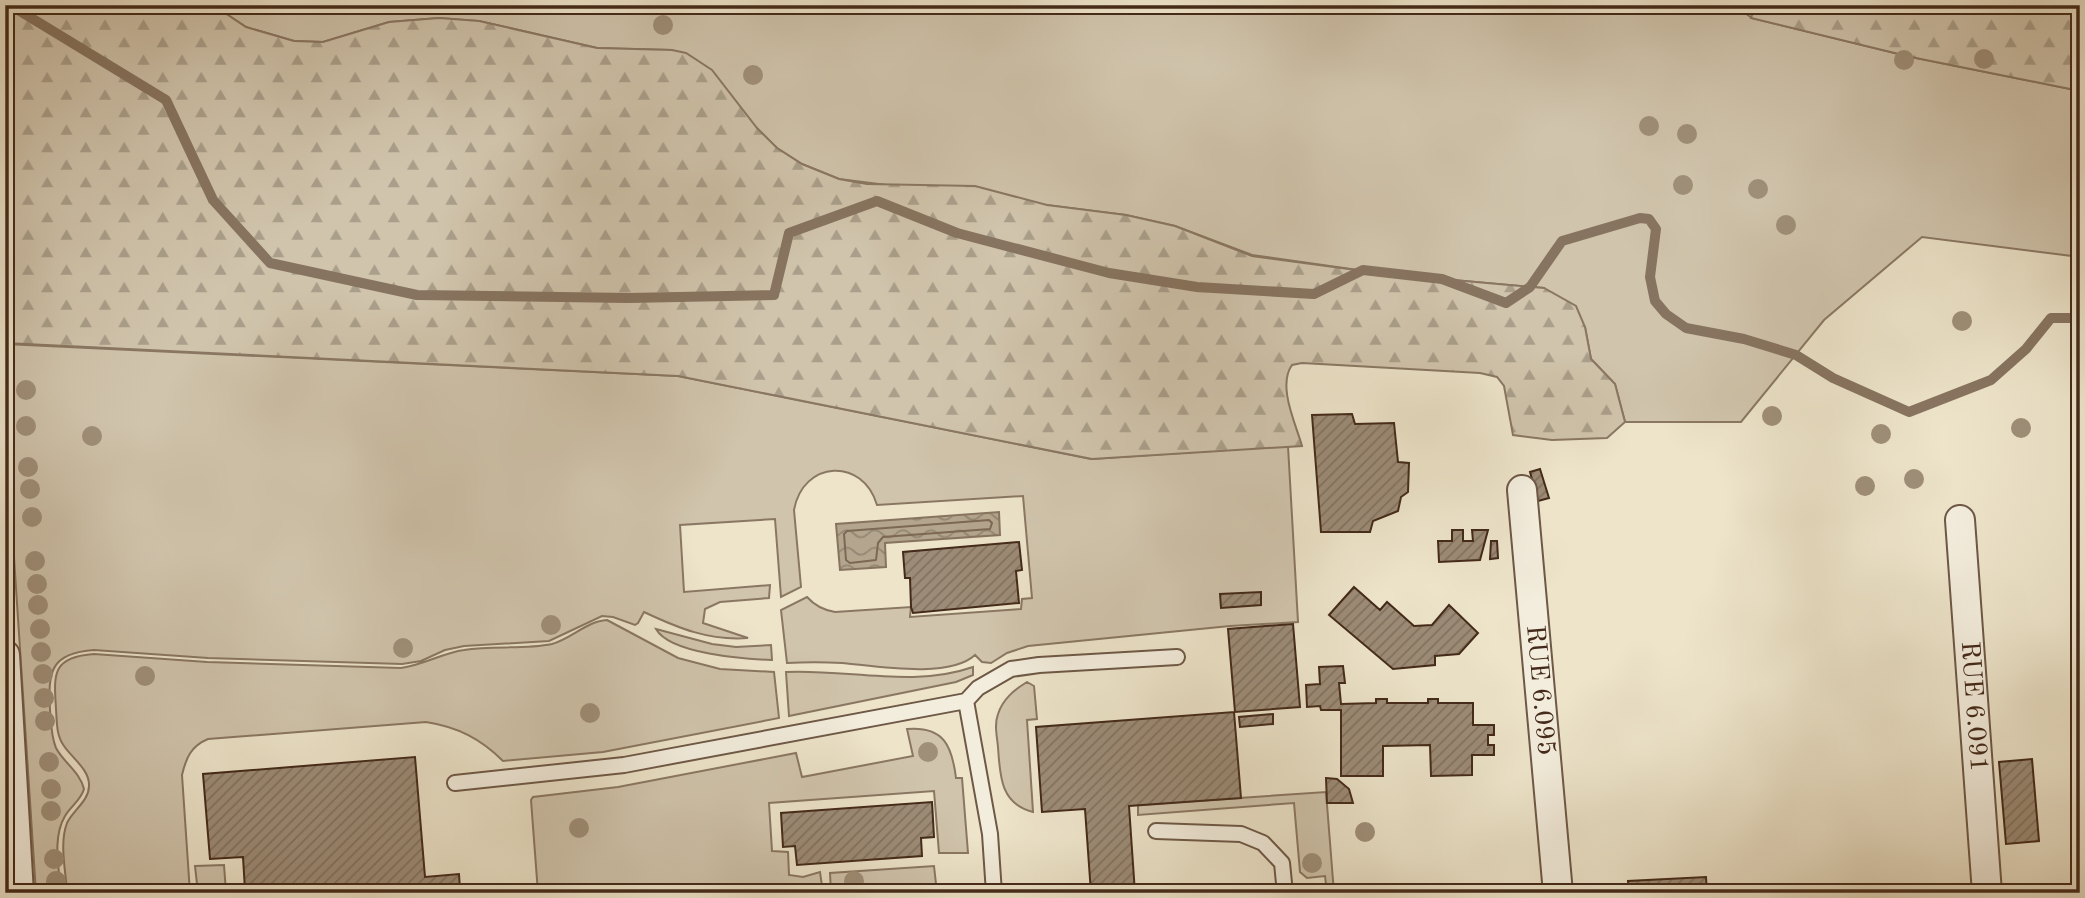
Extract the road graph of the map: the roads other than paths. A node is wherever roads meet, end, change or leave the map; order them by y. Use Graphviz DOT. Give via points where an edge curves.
graph roads {
  1 [pos="1522,490"];
  2 [pos="1960,520"];
  3 [pos="5,654"];
  4 [pos="1177,657"];
  5 [pos="965,701"];
  6 [pos="455,783"];
  7 [pos="1156,831"];
  8 [pos="19,893"];
  9 [pos="994,893"];
  10 [pos="1285,893"];
  11 [pos="1558,893"];
  12 [pos="1987,893"];
  1 -- 11 [label="street, RUE 6.095"];
  2 -- 12 [label="street, RUE 6.091"];
  3 -- 8 [label="street"];
  4 -- 5 [label="lane" via="1011,670 978,688"];
  5 -- 6 [label="lane" via="624,765"];
  5 -- 9 [label="lane" via="990,834"];
  7 -- 10 [label="lane" via="1241,834 1263,844 1282,863"];
}
